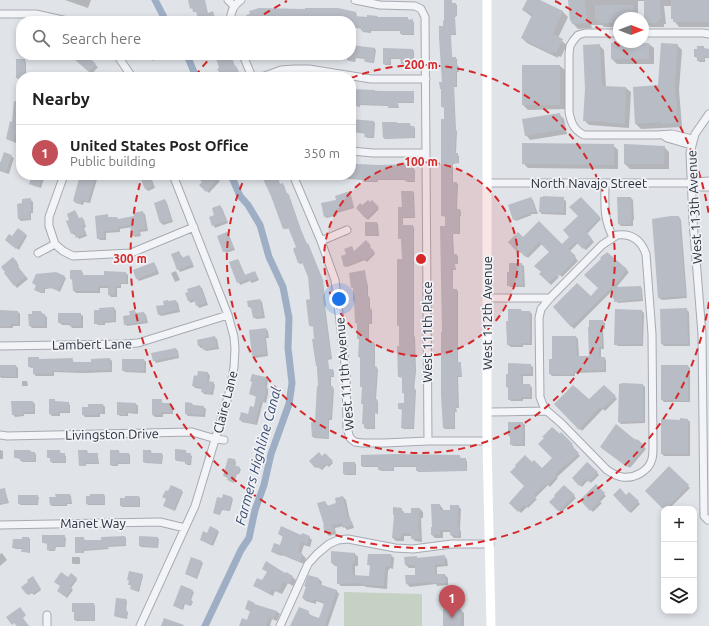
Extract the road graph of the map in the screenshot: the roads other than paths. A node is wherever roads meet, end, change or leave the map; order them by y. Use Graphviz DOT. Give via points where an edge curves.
graph roads {
  1 [pos="228,0"];
  2 [pos="241,0"];
  3 [pos="355,0"];
  4 [pos="487,0"];
  5 [pos="492,0"];
  6 [pos="370,2"];
  7 [pos="234,6"];
  8 [pos="0,14"];
  9 [pos="50,16"];
  10 [pos="231,16"];
  11 [pos="487,17"];
  12 [pos="613,33"];
  13 [pos="649,33"];
  14 [pos="709,34"];
  15 [pos="120,60"];
  16 [pos="245,60"];
  17 [pos="129,72"];
  18 [pos="250,72"];
  19 [pos="276,72"];
  20 [pos="323,72"];
  21 [pos="356,77"];
  22 [pos="426,79"];
  23 [pos="709,114"];
  24 [pos="692,142"];
  25 [pos="356,151"];
  26 [pos="426,152"];
  27 [pos="62,180"];
  28 [pos="175,180"];
  29 [pos="295,180"];
  30 [pos="709,181"];
  31 [pos="605,183"];
  32 [pos="487,184"];
  33 [pos="691,184"];
  34 [pos="709,187"];
  35 [pos="194,227"];
  36 [pos="348,230"];
  37 [pos="613,237"];
  38 [pos="321,241"];
  39 [pos="55,244"];
  40 [pos="38,253"];
  41 [pos="487,298"];
  42 [pos="550,298"];
  43 [pos="228,315"];
  44 [pos="0,346"];
  45 [pos="547,411"];
  46 [pos="488,412"];
  47 [pos="0,435"];
  48 [pos="216,439"];
  49 [pos="224,440"];
  50 [pos="428,441"];
  51 [pos="487,441"];
  52 [pos="708,520"];
  53 [pos="0,525"];
  54 [pos="184,528"];
  55 [pos="490,544"];
  56 [pos="47,615"];
  57 [pos="47,626"];
  58 [pos="140,626"];
  59 [pos="280,626"];
  60 [pos="491,626"];
  1 -- 7 [label="street"];
  2 -- 7 [label="street"];
  3 -- 6 [label="street"];
  4 -- 11 [label="main road, West 112th Avenue"];
  5 -- 11 [label="main road"];
  6 -- 22 [label="street, West 111th Place" via="410,5 421,9 425,17"];
  7 -- 10 [label="street"];
  8 -- 9 [label="street"];
  11 -- 32 [label="main road, West 112th Avenue"];
  12 -- 24 [label="street" via="585,33 578,35 572,43 569,54 569,112 575,129 584,135 676,134"];
  13 -- 14 [label="street"];
  15 -- 17 [label="street"];
  16 -- 18 [label="street"];
  19 -- 20 [label="street" via="294,69"];
  21 -- 22 [label="street"];
  22 -- 26 [label="street, West 111th Place"];
  23 -- 24 [label="street, West 113th Avenue" via="698,128"];
  24 -- 33 [label="street, West 113th Avenue"];
  25 -- 26 [label="street"];
  26 -- 50 [label="street, West 111th Place"];
  27 -- 39 [label="street" via="49,217 48,226"];
  28 -- 35 [label="street, Claire Lane"];
  29 -- 38 [label="street, West 111th Avenue"];
  30 -- 33 [label="street"];
  31 -- 32 [label="street, North Navajo Street"];
  31 -- 33 [label="street, North Navajo Street"];
  31 -- 37 [label="street" via="605,216"];
  32 -- 41 [label="main road, West 112th Avenue"];
  33 -- 34 [label="street"];
  33 -- 52 [label="street, West 113th Avenue" via="702,334 704,516"];
  35 -- 39 [label="street" via="131,253 73,256"];
  35 -- 43 [label="street, Claire Lane"];
  36 -- 38 [label="street"];
  37 -- 42 [label="street"];
  37 -- 45 [label="street" via="625,235 635,238 642,244 646,254 652,334 653,446 650,464 635,476 617,476 607,470"];
  38 -- 50 [label="street, West 111th Avenue" via="334,274 337,290 346,372 347,428 350,438 358,443"];
  39 -- 40 [label="street"];
  41 -- 42 [label="street"];
  41 -- 46 [label="main road, West 112th Avenue"];
  42 -- 45 [label="street" via="543,306 539,318 540,397"];
  43 -- 44 [label="street, Lambert Lane" via="138,343"];
  43 -- 48 [label="street, Claire Lane" via="234,337 234,367"];
  45 -- 46 [label="street"];
  46 -- 51 [label="main road, West 112th Avenue"];
  47 -- 48 [label="street, Livingston Drive" via="192,432"];
  48 -- 49 [label="street, Livingston Drive"];
  48 -- 54 [label="street, Claire Lane" via="200,494"];
  50 -- 51 [label="street"];
  51 -- 55 [label="main road, West 112th Avenue"];
  53 -- 54 [label="street, Manet Way" via="160,522"];
  54 -- 58 [label="street, Claire Lane"];
  55 -- 59 [label="street" via="452,544 413,549 348,539 338,540 329,544 308,564"];
  55 -- 60 [label="main road, West 112th Avenue"];
  56 -- 57 [label="street"];
}
